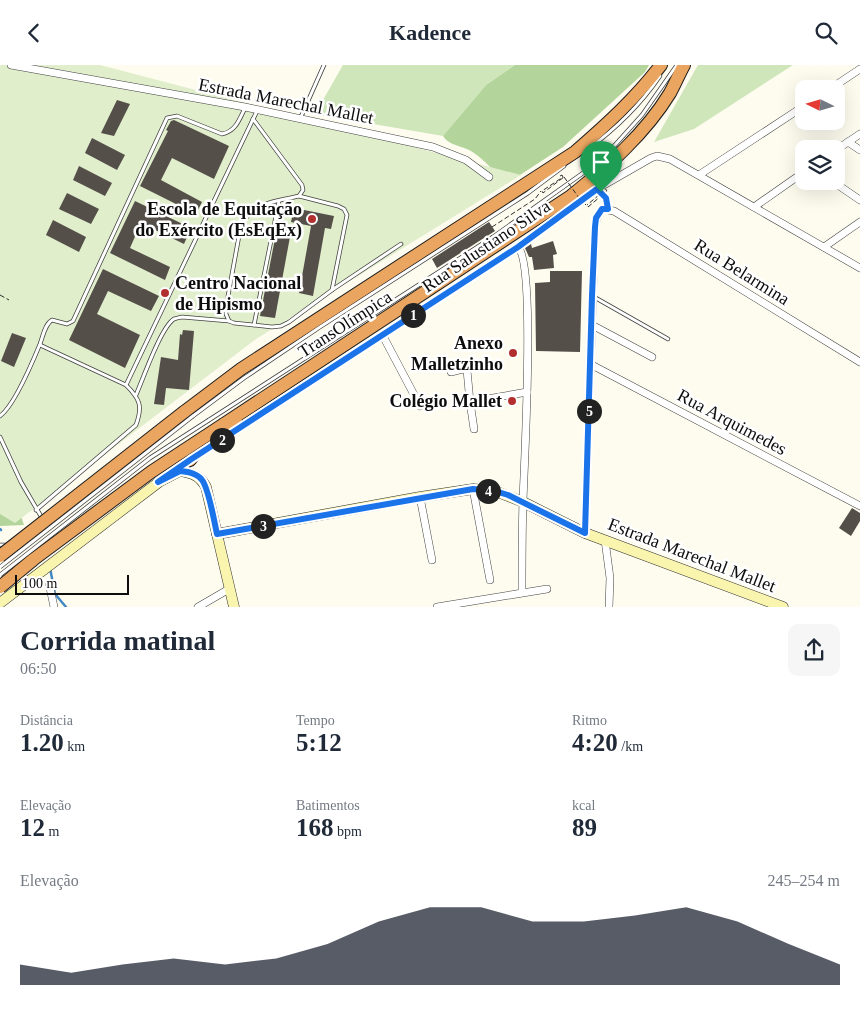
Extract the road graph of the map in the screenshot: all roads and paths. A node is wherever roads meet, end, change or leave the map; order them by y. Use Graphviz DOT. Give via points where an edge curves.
graph roads {
  1 [pos="11,65"];
  2 [pos="324,65"];
  3 [pos="661,65"];
  4 [pos="667,65"];
  5 [pos="677,65"];
  6 [pos="684,65"];
  7 [pos="860,69"];
  8 [pos="844,80"];
  9 [pos="245,107"];
  10 [pos="258,110"];
  11 [pos="795,112"];
  12 [pos="253,119"];
  13 [pos="299,120"];
  14 [pos="860,134"];
  15 [pos="848,142"];
  16 [pos="845,144"];
  17 [pos="860,150"];
  18 [pos="584,152"];
  19 [pos="569,163"];
  20 [pos="699,175"];
  21 [pos="489,177"];
  22 [pos="795,178"];
  23 [pos="597,189"];
  24 [pos="845,190"];
  25 [pos="299,196"];
  26 [pos="860,200"];
  27 [pos="279,201"];
  28 [pos="587,205"];
  29 [pos="754,207"];
  30 [pos="608,209"];
  31 [pos="860,222"];
  32 [pos="492,227"];
  33 [pos="400,244"];
  34 [pos="518,247"];
  35 [pos="824,247"];
  36 [pos="860,268"];
  37 [pos="332,291"];
  38 [pos="0,295"];
  39 [pos="592,296"];
  40 [pos="9,300"];
  41 [pos="229,321"];
  42 [pos="254,325"];
  43 [pos="592,325"];
  44 [pos="361,335"];
  45 [pos="383,335"];
  46 [pos="668,339"];
  47 [pos="40,345"];
  48 [pos="652,357"];
  49 [pos="860,362"];
  50 [pos="590,364"];
  51 [pos="451,372"];
  52 [pos="126,385"];
  53 [pos="527,392"];
  54 [pos="136,395"];
  55 [pos="470,402"];
  56 [pos="420,406"];
  57 [pos="188,414"];
  58 [pos="0,415"];
  59 [pos="474,429"];
  60 [pos="0,437"];
  61 [pos="190,460"];
  62 [pos="158,482"];
  63 [pos="473,489"];
  64 [pos="420,497"];
  65 [pos="523,502"];
  66 [pos="860,506"];
  67 [pos="36,509"];
  68 [pos="585,533"];
  69 [pos="217,534"];
  70 [pos="605,540"];
  71 [pos="0,545"];
  72 [pos="65,555"];
  73 [pos="0,556"];
  74 [pos="432,560"];
  75 [pos="0,567"];
  76 [pos="44,570"];
  77 [pos="0,575"];
  78 [pos="490,580"];
  79 [pos="49,583"];
  80 [pos="0,587"];
  81 [pos="229,589"];
  82 [pos="546,589"];
  83 [pos="522,592"];
  84 [pos="0,603"];
  85 [pos="54,607"];
  86 [pos="198,607"];
  87 [pos="234,607"];
  88 [pos="437,607"];
  89 [pos="610,607"];
  90 [pos="783,607"];
  1 -- 9 [label="street, Estrada Marechal Mallet"];
  2 -- 13 [label="lane"];
  3 -- 57 [label="highway, TransOlímpica" via="630,103 575,152 241,369"];
  4 -- 18 [label="lane" via="634,107"];
  5 -- 77 [label="lane, TransOlímpica, bridge" via="642,115 583,173 494,237 150,458"];
  6 -- 44 [label="highway, TransOlímpica" via="670,93 647,124 595,177"];
  7 -- 8 [label="street"];
  9 -- 10 [label="street, Estrada Marechal Mallet"];
  9 -- 47 [label="lane" via="230,132 222,133 177,116 167,118 73,321 67,324 50,321"];
  10 -- 12 [label="lane"];
  10 -- 13 [label="street, Estrada Marechal Mallet"];
  11 -- 20 [label="street"];
  12 -- 25 [label="lane" via="302,185"];
  12 -- 52 [label="lane"];
  13 -- 21 [label="street, Estrada Marechal Mallet" via="440,149 466,160"];
  14 -- 15 [label="street"];
  15 -- 16 [label="street"];
  15 -- 17 [label="street"];
  19 -- 57 [label="lane, TransOlímpica"];
  20 -- 23 [label="street, Rua Salustiano Silva" via="670,159 657,156"];
  20 -- 29 [label="street"];
  22 -- 29 [label="street"];
  23 -- 30 [label="path" via="606,198"];
  23 -- 34 [label="street, Rua Salustiano Silva"];
  24 -- 26 [label="street"];
  25 -- 27 [label="lane"];
  25 -- 37 [label="lane" via="338,206 347,215"];
  27 -- 41 [label="lane" via="256,208 241,225 226,307"];
  27 -- 42 [label="lane"];
  28 -- 32 [label="path, bridge" via="606,191 604,189 584,203 588,207 607,191 604,187 582,202 564,177 544,193 542,191 562,175 541,191 531,202"];
  29 -- 35 [label="street"];
  30 -- 39 [label="street" via="602,209 596,218"];
  30 -- 49 [label="street, Rua Belarmina"];
  31 -- 35 [label="street"];
  33 -- 37 [label="lane"];
  34 -- 45 [label="street, Rua Salustiano Silva"];
  34 -- 53 [label="street" via="523,258 527,305"];
  35 -- 36 [label="street"];
  37 -- 42 [label="lane" via="281,326"];
  38 -- 40 [label="path"];
  39 -- 43 [label="street"];
  39 -- 46 [label="lane"];
  41 -- 42 [label="lane"];
  41 -- 54 [label="lane" via="174,319 159,341"];
  43 -- 48 [label="street"];
  43 -- 50 [label="street"];
  44 -- 61 [label="highway" via="231,426"];
  44 -- 80 [label="highway, TransOlímpica, bridge" via="151,472"];
  45 -- 56 [label="street"];
  45 -- 61 [label="street, Rua Salustiano Silva"];
  47 -- 52 [label="lane"];
  47 -- 58 [label="lane" via="11,404"];
  50 -- 66 [label="street, Rua Arquimedes"];
  50 -- 68 [label="street"];
  51 -- 55 [label="street" via="467,370"];
  52 -- 54 [label="lane"];
  53 -- 55 [label="street"];
  53 -- 65 [label="street"];
  54 -- 67 [label="lane" via="140,403 136,425"];
  55 -- 59 [label="street"];
  57 -- 73 [label="highway, TransOlímpica, bridge"];
  57 -- 75 [label="lane, TransOlímpica, bridge"];
  60 -- 67 [label="lane"];
  61 -- 62 [label="street, Rua Salustiano Silva"];
  62 -- 69 [label="street" via="180,471 202,479"];
  62 -- 72 [label="street, Rua Salustiano Silva"];
  63 -- 64 [label="street, Estrada Marechal Mallet"];
  63 -- 65 [label="street, Estrada Marechal Mallet" via="495,491"];
  63 -- 78 [label="street"];
  64 -- 69 [label="street, Estrada Marechal Mallet"];
  64 -- 74 [label="street"];
  65 -- 68 [label="street, Estrada Marechal Mallet"];
  65 -- 83 [label="street"];
  67 -- 72 [label="lane"];
  68 -- 70 [label="street, Estrada Marechal Mallet"];
  69 -- 81 [label="street"];
  70 -- 89 [label="street"];
  70 -- 90 [label="street, Estrada Marechal Mallet"];
  71 -- 76 [label="lane" via="13,546 31,554"];
  72 -- 76 [label="street, Rua Salustiano Silva"];
  76 -- 84 [label="street, Rua Salustiano Silva"];
  79 -- 85 [label="street"];
  81 -- 86 [label="street"];
  81 -- 87 [label="street"];
  82 -- 83 [label="street"];
  83 -- 88 [label="street"];
}
